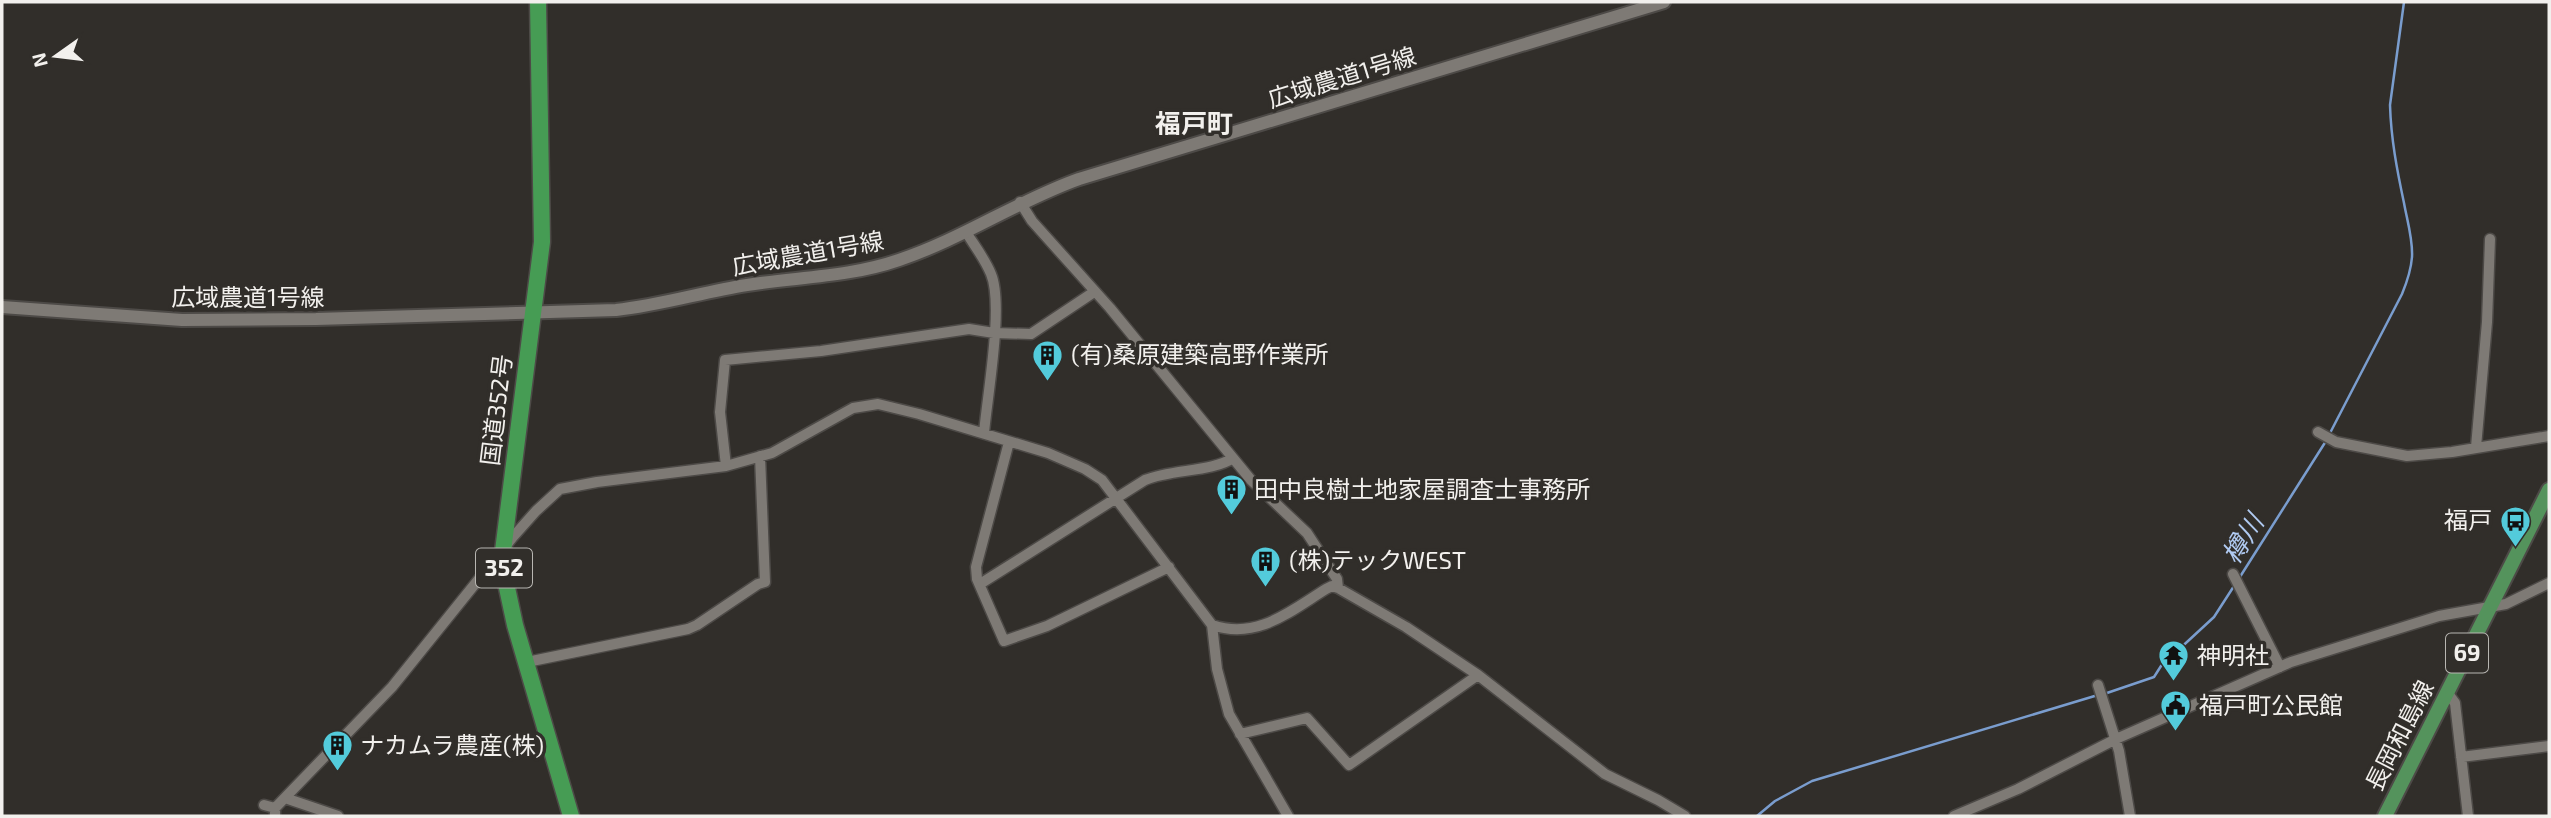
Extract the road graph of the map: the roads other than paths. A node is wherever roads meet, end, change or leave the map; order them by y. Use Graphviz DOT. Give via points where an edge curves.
graph roads {
  1 [pos="538,2"];
  2 [pos="1664,2"];
  3 [pos="1020,202"];
  4 [pos="966,232"];
  5 [pos="2490,239"];
  6 [pos="1094,292"];
  7 [pos="2,307"];
  8 [pos="533,312"];
  9 [pos="995,333"];
  10 [pos="984,433"];
  11 [pos="2321,434"];
  12 [pos="2549,436"];
  13 [pos="1009,442"];
  14 [pos="2476,447"];
  15 [pos="760,456"];
  16 [pos="1233,458"];
  17 [pos="726,466"];
  18 [pos="2549,489"];
  19 [pos="1117,498"];
  20 [pos="503,551"];
  21 [pos="1169,567"];
  22 [pos="2234,577"];
  23 [pos="2549,583"];
  24 [pos="980,584"];
  25 [pos="1338,588"];
  26 [pos="2490,608"];
  27 [pos="1212,625"];
  28 [pos="527,662"];
  29 [pos="2280,667"];
  30 [pos="1478,675"];
  31 [pos="2098,685"];
  32 [pos="2447,692"];
  33 [pos="1240,734"];
  34 [pos="2116,739"];
  35 [pos="2549,746"];
  36 [pos="2461,757"];
  37 [pos="285,798"];
  38 [pos="271,810"];
  39 [pos="338,816"];
  40 [pos="571,816"];
  41 [pos="1288,816"];
  42 [pos="1685,816"];
  43 [pos="1954,816"];
  44 [pos="2130,816"];
  45 [pos="2385,816"];
  46 [pos="2468,816"];
  1 -- 8 [label="highway, 国道352号 / 352" via="543,215"];
  2 -- 3 [label="street, 広域農道1号線" via="1079,179"];
  3 -- 4 [label="street, 広域農道1号線"];
  3 -- 6 [label="street"];
  4 -- 8 [label="street, 広域農道1号線" via="928,250 858,271 744,286 645,307"];
  4 -- 9 [label="street" via="991,274"];
  5 -- 14 [label="street"];
  6 -- 9 [label="street" via="1040,330"];
  6 -- 16 [label="street"];
  7 -- 8 [label="street, 広域農道1号線" via="182,320"];
  8 -- 20 [label="highway, 国道352号 / 352"];
  9 -- 10 [label="street"];
  9 -- 17 [label="street" via="969,329 725,360 720,412"];
  10 -- 13 [label="street"];
  10 -- 15 [label="street" via="895,407 867,405"];
  11 -- 14 [label="street" via="2336,442 2407,456"];
  12 -- 14 [label="street"];
  13 -- 19 [label="street" via="1085,469"];
  13 -- 24 [label="street" via="976,568"];
  15 -- 17 [label="street"];
  15 -- 28 [label="street" via="765,582 688,629"];
  16 -- 19 [label="street" via="1224,464 1161,474"];
  16 -- 25 [label="street" via="1307,533 1337,579"];
  17 -- 20 [label="street" via="560,489"];
  18 -- 26 [label="main road, 長岡和島線 / 69"];
  19 -- 21 [label="street"];
  19 -- 24 [label="street"];
  20 -- 28 [label="highway, 国道352号 / 352" via="508,594"];
  20 -- 37 [label="street" via="392,687"];
  21 -- 24 [label="street" via="1047,626 1004,641"];
  21 -- 27 [label="street"];
  22 -- 29 [label="street"];
  23 -- 26 [label="street"];
  25 -- 27 [label="street" via="1332,586 1257,628 1229,631"];
  25 -- 30 [label="street"];
  26 -- 29 [label="street" via="2439,616"];
  26 -- 32 [label="main road, 長岡和島線 / 69"];
  27 -- 33 [label="street" via="1224,697"];
  28 -- 40 [label="highway, 国道352号 / 352"];
  29 -- 34 [label="street"];
  30 -- 33 [label="street" via="1349,765 1307,718"];
  30 -- 42 [label="street" via="1605,774"];
  31 -- 34 [label="street"];
  32 -- 36 [label="street" via="2455,703"];
  32 -- 45 [label="main road, 長岡和島線 / 69"];
  33 -- 41 [label="street"];
  34 -- 43 [label="street"];
  34 -- 44 [label="street"];
  35 -- 36 [label="street"];
  36 -- 46 [label="street"];
  37 -- 38 [label="street"];
  37 -- 39 [label="street"];
}
